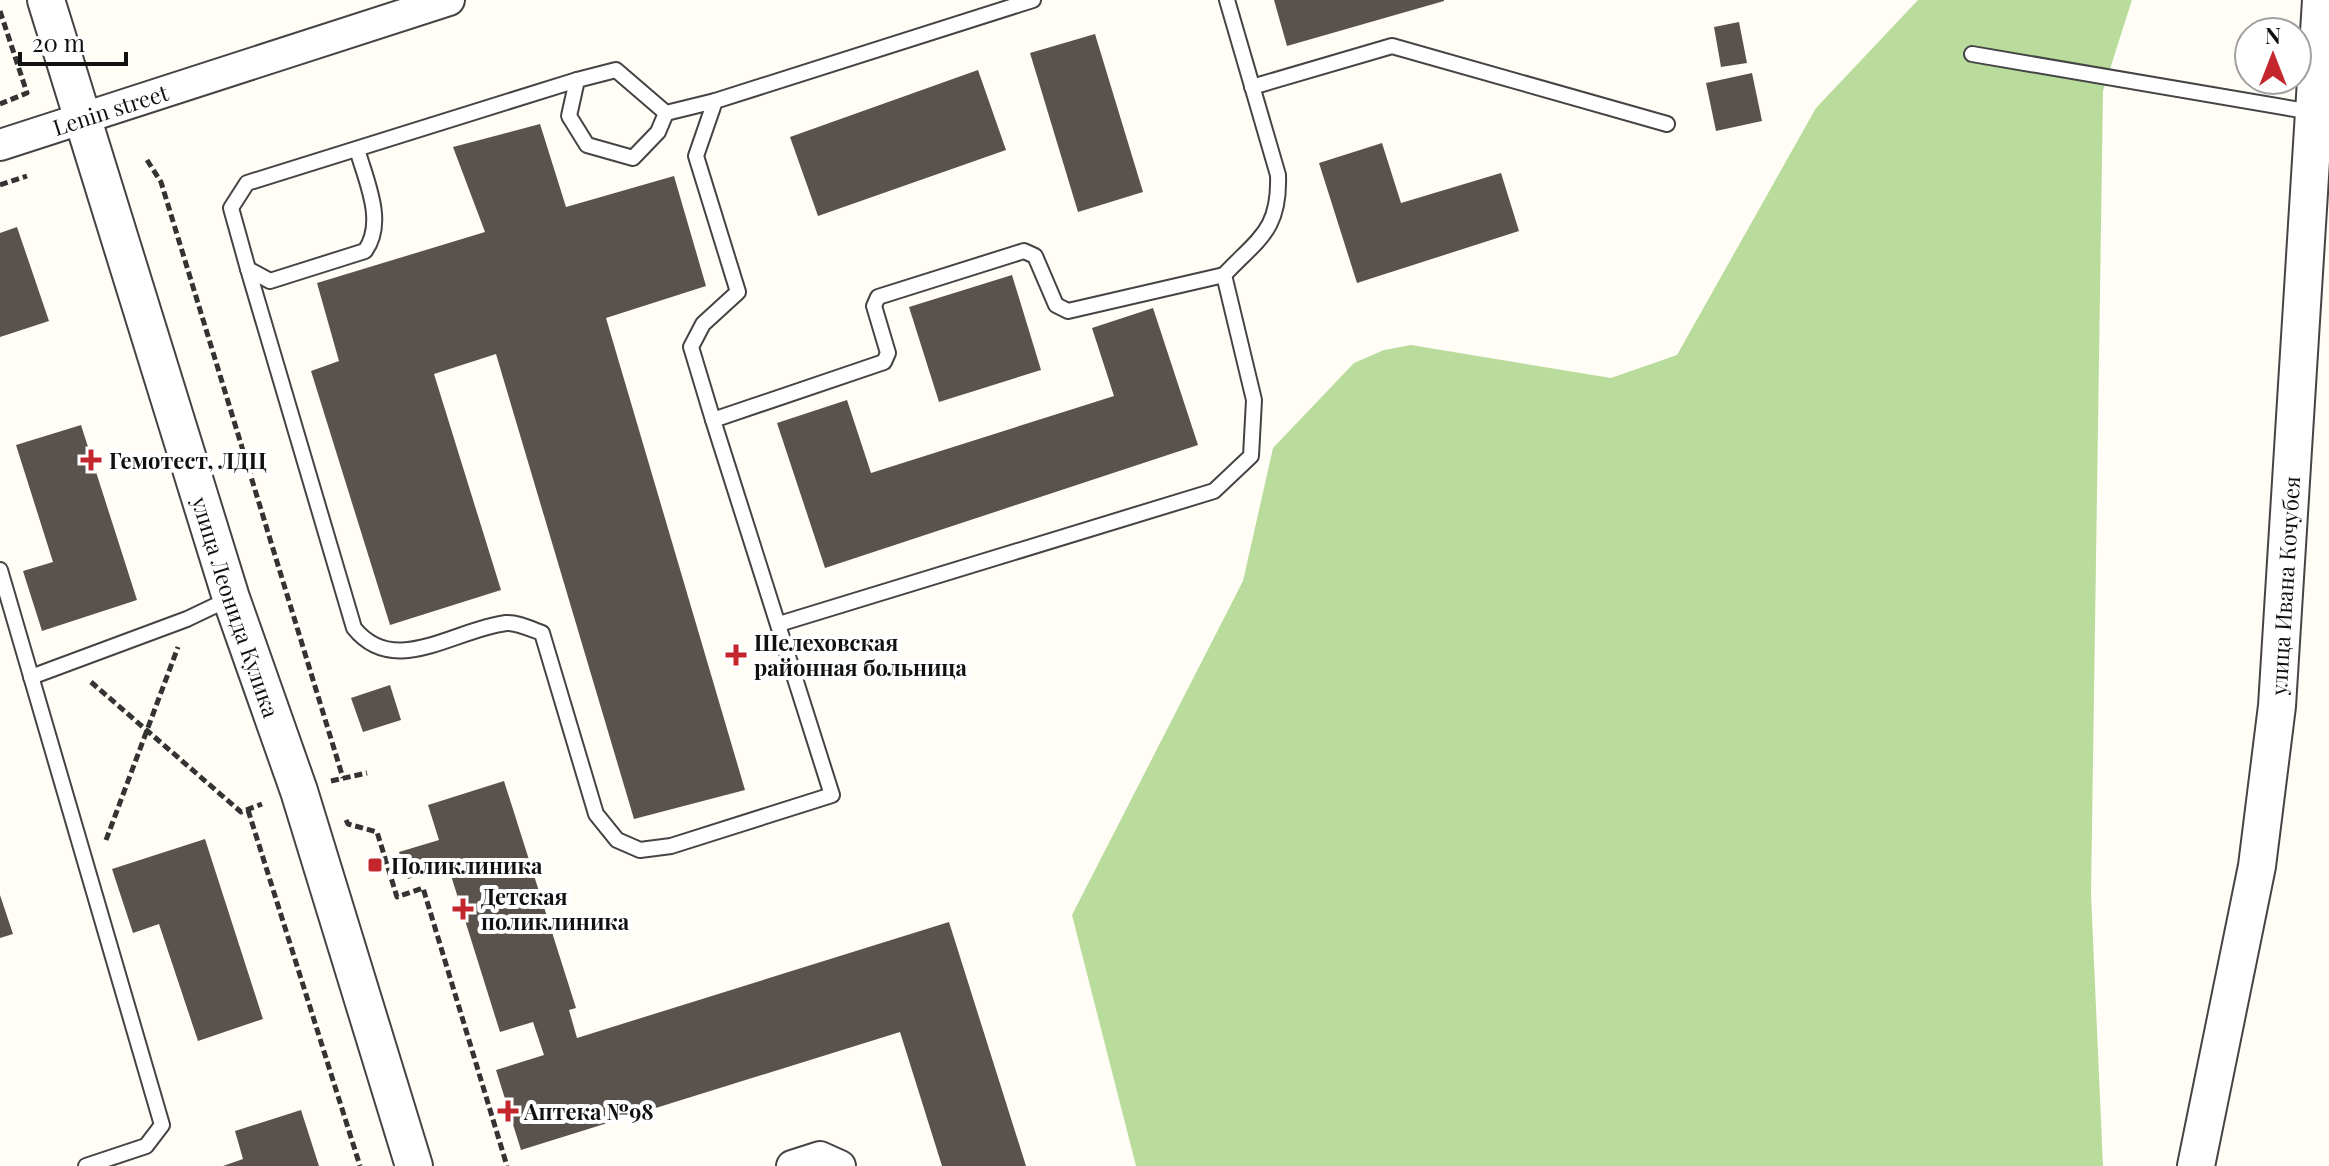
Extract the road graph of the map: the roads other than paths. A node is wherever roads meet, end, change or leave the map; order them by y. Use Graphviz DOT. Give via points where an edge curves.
graph roads {
  1 [pos="46,0"];
  2 [pos="449,0"];
  3 [pos="1033,0"];
  4 [pos="1227,0"];
  5 [pos="2321,0"];
  6 [pos="1972,54"];
  7 [pos="577,80"];
  8 [pos="1252,87"];
  9 [pos="715,101"];
  10 [pos="2312,112"];
  11 [pos="666,113"];
  12 [pos="83,118"];
  13 [pos="1667,124"];
  14 [pos="0,145"];
  15 [pos="357,149"];
  16 [pos="248,269"];
  17 [pos="1224,275"];
  18 [pos="713,420"];
  19 [pos="0,570"];
  20 [pos="231,598"];
  21 [pos="779,624"];
  22 [pos="31,677"];
  23 [pos="86,1166"];
  24 [pos="414,1166"];
  25 [pos="792,1166"];
  26 [pos="840,1166"];
  27 [pos="2196,1166"];
  1 -- 12 [label="street, улица Леонида Кулика"];
  2 -- 12 [label="street, Lenin street"];
  3 -- 9 [label="lane"];
  4 -- 8 [label="lane"];
  5 -- 10 [label="street, улица Ивана Кочубея"];
  6 -- 10 [label="lane"];
  7 -- 11 [label="lane" via="616,70"];
  7 -- 11 [label="lane" via="569,116 587,145 633,158 658,132"];
  7 -- 15 [label="lane"];
  8 -- 13 [label="lane" via="1392,46"];
  8 -- 17 [label="lane" via="1278,175 1279,204 1271,225"];
  9 -- 11 [label="lane"];
  9 -- 18 [label="lane" via="696,156 738,292 703,324 691,347"];
  10 -- 27 [label="street, улица Ивана Кочубея" via="2277,706 2257,866"];
  12 -- 14 [label="street, Lenin street"];
  12 -- 20 [label="street, улица Леонида Кулика"];
  15 -- 16 [label="lane" via="247,183 231,208"];
  15 -- 16 [label="lane" via="376,221 365,251 270,281"];
  16 -- 21 [label="lane" via="354,628 367,643 388,652 509,622 542,633 596,814 617,840 640,850 671,846 832,795"];
  17 -- 18 [label="lane" via="1068,311 1056,305 1035,256 1024,251 878,297 874,306 888,353 884,362"];
  17 -- 21 [label="lane" via="1254,400 1251,456 1214,491"];
  18 -- 21 [label="lane"];
  19 -- 22 [label="lane"];
  20 -- 22 [label="lane"];
  20 -- 24 [label="street, улица Леонида Кулика" via="299,791"];
  22 -- 23 [label="lane" via="162,1125 146,1146"];
  25 -- 26 [label="street" via="820,1157"];
}
